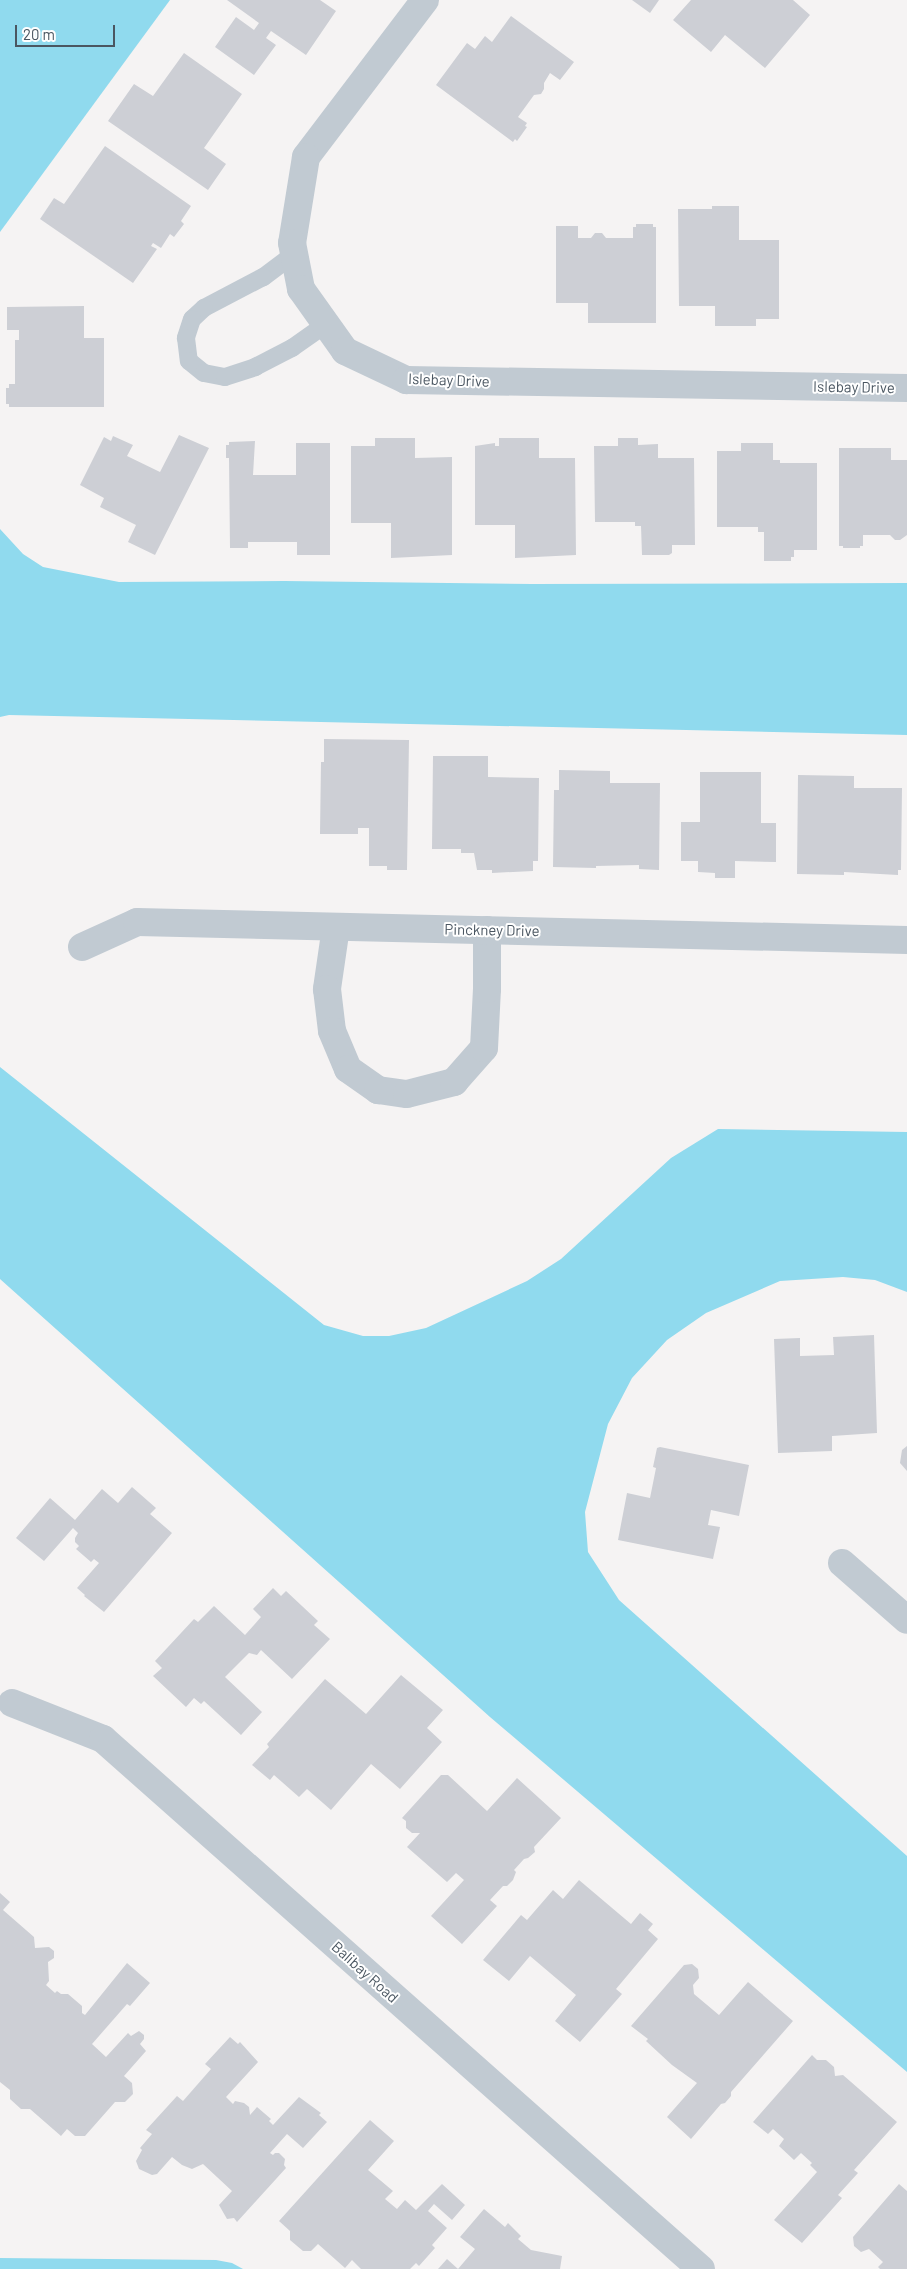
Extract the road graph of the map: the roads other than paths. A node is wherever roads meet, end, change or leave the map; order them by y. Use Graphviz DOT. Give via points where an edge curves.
graph roads {
  1 [pos="425,0"];
  2 [pos="294,254"];
  3 [pos="326,324"];
  4 [pos="907,388"];
  5 [pos="336,927"];
  6 [pos="488,930"];
  7 [pos="907,940"];
  8 [pos="82,948"];
  9 [pos="842,1563"];
  10 [pos="907,1620"];
  11 [pos="12,1703"];
  12 [pos="701,2269"];
  1 -- 2 [label="street, Islebay Drive" via="306,157 292,243"];
  2 -- 3 [label="street, Islebay Drive" via="301,289"];
  2 -- 3 [label="lane" via="263,277 204,308 192,319 186,338 189,361 204,373 225,377 255,367 292,348"];
  3 -- 4 [label="street, Islebay Drive" via="345,351 406,380"];
  5 -- 6 [label="street, Pinckney Drive"];
  5 -- 6 [label="street" via="327,990 332,1032 348,1069 378,1090 407,1094 454,1082 484,1048"];
  5 -- 8 [label="street, Pinckney Drive" via="138,922"];
  6 -- 7 [label="street, Pinckney Drive"];
  9 -- 10 [label="street"];
  11 -- 12 [label="street, Balibay Road" via="102,1739"];
}
